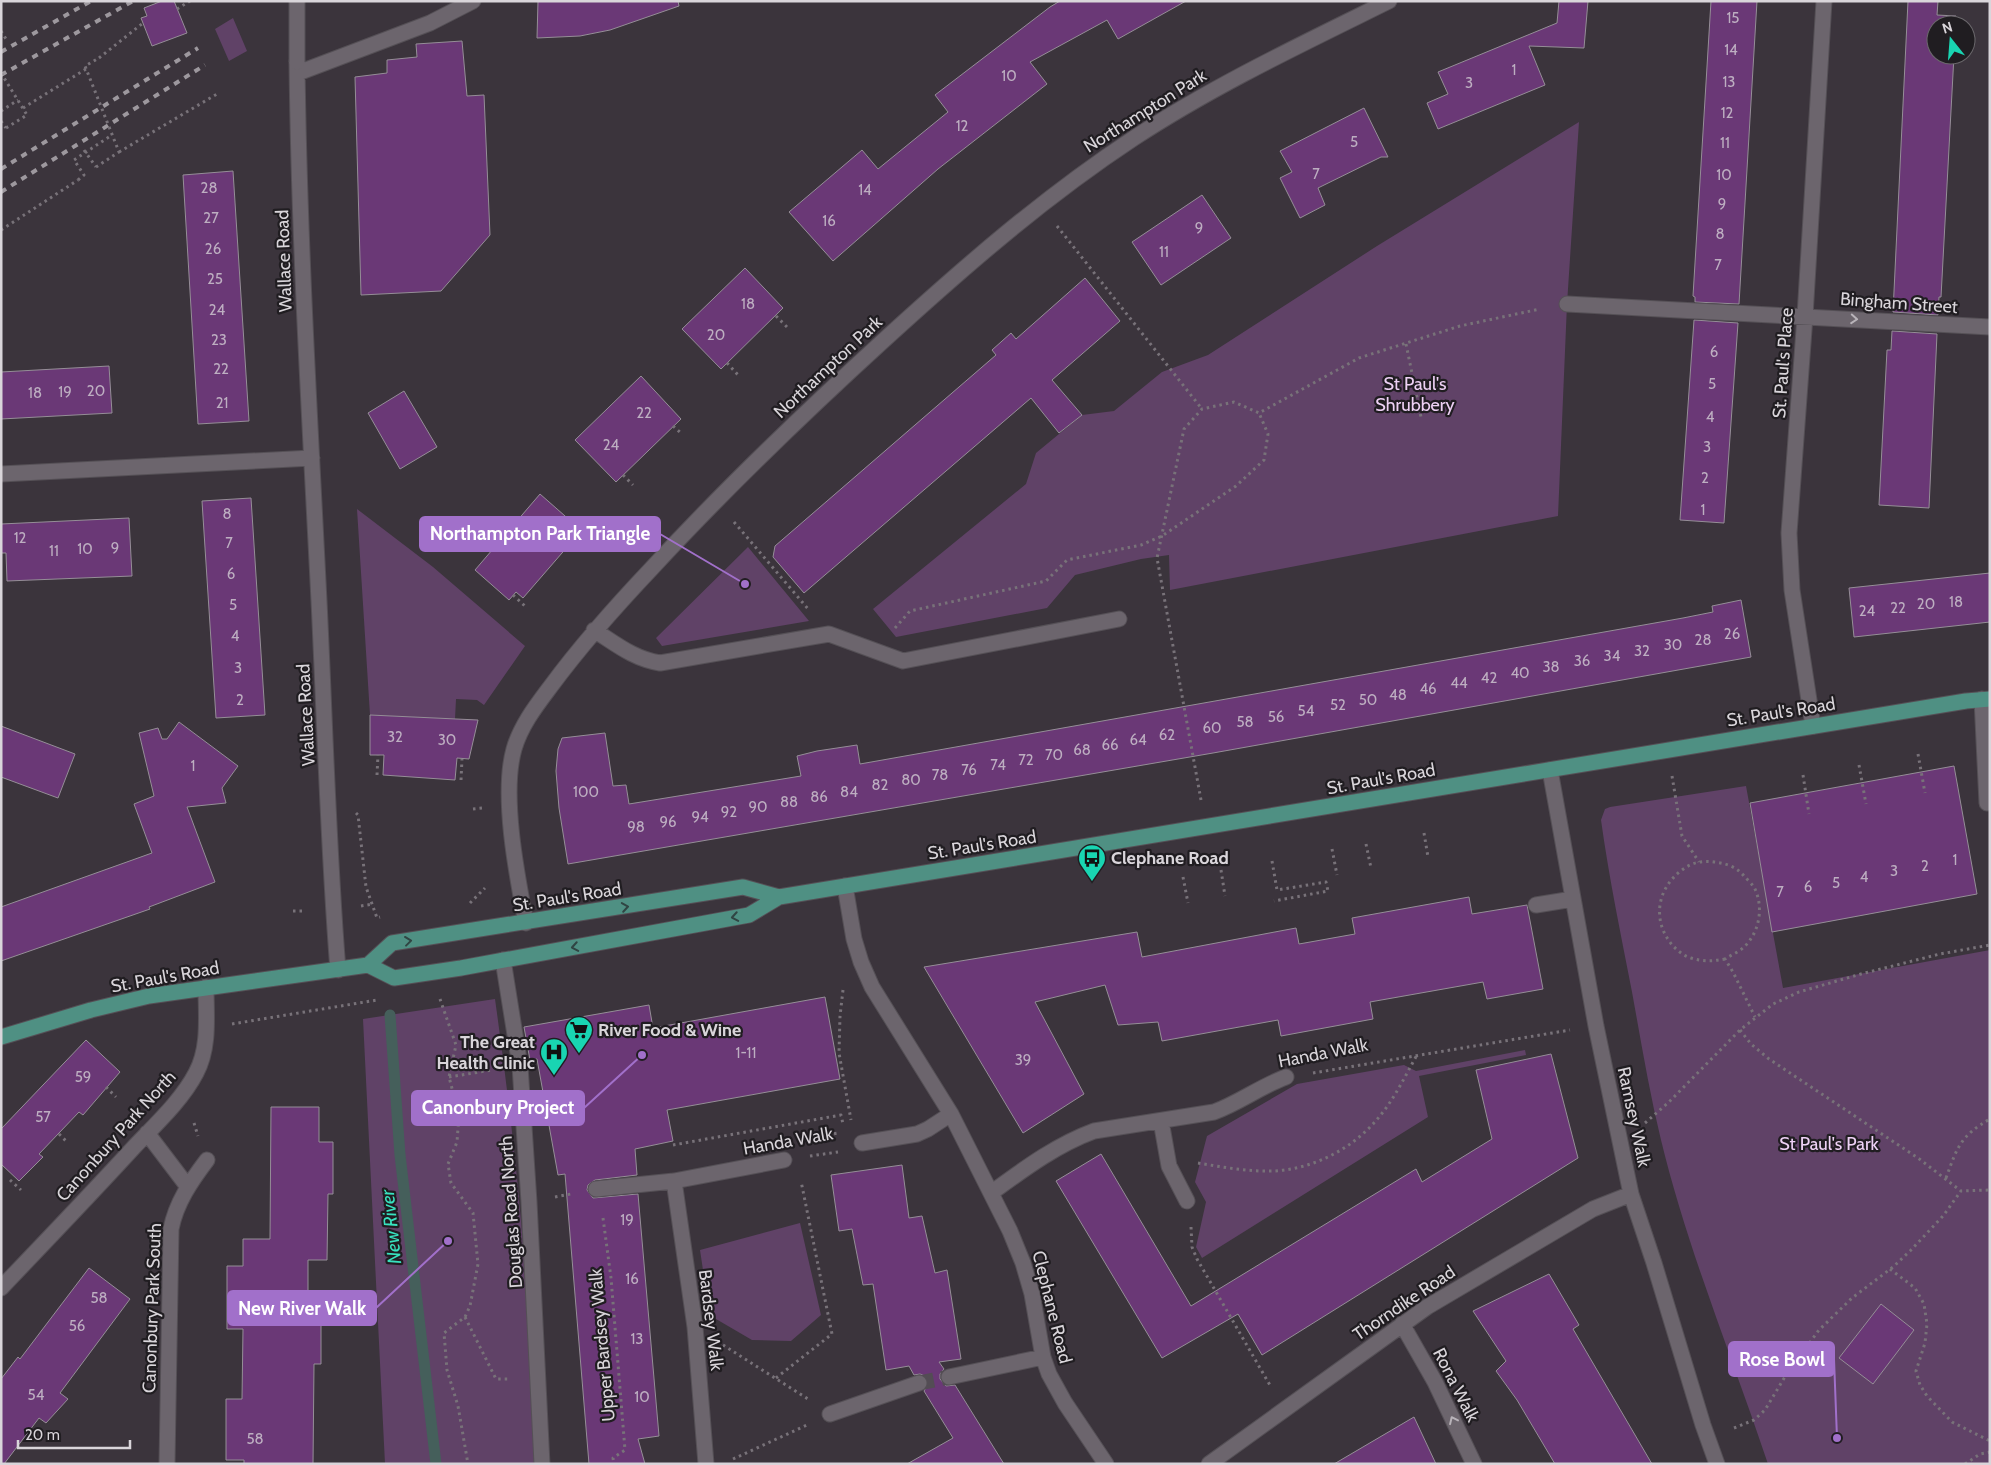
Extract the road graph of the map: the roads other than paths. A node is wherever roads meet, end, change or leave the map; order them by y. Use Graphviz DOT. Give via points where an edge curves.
graph roads {
  1 [pos="297,1"];
  2 [pos="473,1"];
  3 [pos="1389,1"];
  4 [pos="1824,1"];
  5 [pos="297,68"];
  6 [pos="1567,304"];
  7 [pos="1805,316"];
  8 [pos="1990,327"];
  9 [pos="312,458"];
  10 [pos="1,474"];
  11 [pos="1119,619"];
  12 [pos="594,630"];
  13 [pos="1986,699"];
  14 [pos="1813,726"];
  15 [pos="1550,770"];
  16 [pos="1987,803"];
  17 [pos="845,886"];
  18 [pos="779,897"];
  19 [pos="1573,899"];
  20 [pos="1536,905"];
  21 [pos="526,923"];
  22 [pos="503,960"];
  23 [pos="368,965"];
  24 [pos="338,970"];
  25 [pos="206,987"];
  26 [pos="1,1037"];
  27 [pos="1286,1077"];
  28 [pos="950,1114"];
  29 [pos="1161,1121"];
  30 [pos="147,1133"];
  31 [pos="862,1143"];
  32 [pos="791,1159"];
  33 [pos="207,1160"];
  34 [pos="674,1181"];
  35 [pos="188,1187"];
  36 [pos="596,1189"];
  37 [pos="991,1193"];
  38 [pos="1632,1194"];
  39 [pos="1187,1202"];
  40 [pos="1,1288"];
  41 [pos="1402,1324"];
  42 [pos="1043,1357"];
  43 [pos="949,1377"];
  44 [pos="919,1382"];
  45 [pos="830,1414"];
  46 [pos="166,1464"];
  47 [pos="542,1464"];
  48 [pos="706,1464"];
  49 [pos="1106,1464"];
  50 [pos="1209,1464"];
  51 [pos="1474,1464"];
  52 [pos="1717,1464"];
  1 -- 5 [label="street, Wallace Road, bridge"];
  2 -- 5 [label="street" via="430,23"];
  3 -- 12 [label="street, Northampton Park" via="1232,79 1134,137 1039,204 829,390 692,525"];
  4 -- 7 [label="street, St. Paul's Place"];
  5 -- 9 [label="street, Wallace Road"];
  6 -- 7 [label="street, Bingham Street"];
  7 -- 8 [label="street, Bingham Street, one-way"];
  7 -- 14 [label="street, St. Paul's Place" via="1789,533 1792,590"];
  9 -- 10 [label="street"];
  9 -- 24 [label="street, Wallace Road" via="332,908"];
  11 -- 12 [label="street" via="903,661 829,634 660,663 634,656"];
  12 -- 21 [label="street, Northampton Park" via="527,718 514,750 509,786 510,812"];
  13 -- 14 [label="main road, St. Paul's Road"];
  13 -- 16 [label="street"];
  14 -- 15 [label="main road, St. Paul's Road"];
  15 -- 17 [label="main road, St. Paul's Road"];
  15 -- 19 [label="street, Ramsey Walk"];
  17 -- 18 [label="main road, St. Paul's Road"];
  17 -- 28 [label="street, Clephane Road" via="861,962 872,988"];
  21 -- 18 [label="main road, St. Paul's Road, one-way" via="743,887"];
  18 -- 22 [label="main road, St. Paul's Road, one-way" via="749,915"];
  19 -- 20 [label="street"];
  19 -- 38 [label="street, Ramsey Walk"];
  23 -- 21 [label="main road, St. Paul's Road, one-way" via="392,943"];
  22 -- 23 [label="main road, St. Paul's Road" via="394,978"];
  22 -- 47 [label="street, Douglas Road North" via="520,1066"];
  23 -- 24 [label="main road, St. Paul's Road"];
  24 -- 25 [label="main road, St. Paul's Road"];
  25 -- 26 [label="main road, St. Paul's Road" via="90,1010"];
  25 -- 30 [label="street, Canonbury Park North" via="204,1053 196,1073"];
  27 -- 29 [label="street, Handa Walk" via="1221,1109"];
  28 -- 31 [label="street" via="917,1134"];
  28 -- 37 [label="street, Clephane Road"];
  29 -- 37 [label="street, Handa Walk" via="1094,1131 1075,1138 1044,1155"];
  29 -- 39 [label="street" via="1169,1166"];
  30 -- 35 [label="street"];
  30 -- 40 [label="street, Canonbury Park North"];
  32 -- 34 [label="street, Handa Walk"];
  33 -- 35 [label="street, Canonbury Park South"];
  34 -- 36 [label="street, Handa Walk"];
  34 -- 48 [label="street, Bardsey Walk" via="695,1327"];
  35 -- 46 [label="street, Canonbury Park South" via="171,1229"];
  37 -- 42 [label="street, Clephane Road" via="1024,1262"];
  38 -- 41 [label="street, Thorndike Road" via="1592,1209"];
  38 -- 52 [label="street, Ramsey Walk"];
  41 -- 50 [label="street, Thorndike Road"];
  51 -- 41 [label="street, Rona Walk, one-way" via="1435,1382"];
  42 -- 43 [label="street"];
  42 -- 49 [label="street, Clephane Road" via="1064,1403"];
  44 -- 45 [label="street"];
}
